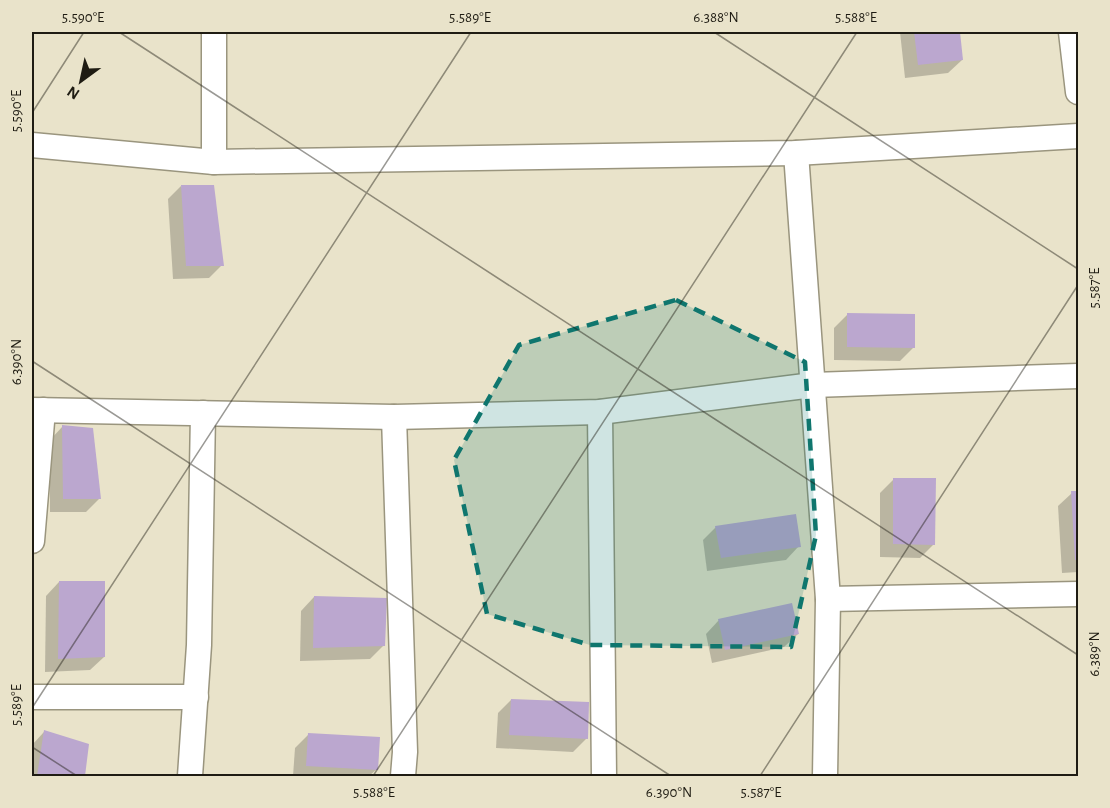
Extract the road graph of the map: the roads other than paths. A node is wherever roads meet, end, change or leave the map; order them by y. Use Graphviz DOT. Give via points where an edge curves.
graph roads {
  1 [pos="214,32"];
  2 [pos="1071,32"];
  3 [pos="1078,92"];
  4 [pos="1078,136"];
  5 [pos="32,145"];
  6 [pos="796,153"];
  7 [pos="214,162"];
  8 [pos="1078,376"];
  9 [pos="813,386"];
  10 [pos="37,410"];
  11 [pos="600,412"];
  12 [pos="204,413"];
  13 [pos="394,417"];
  14 [pos="32,541"];
  15 [pos="1078,594"];
  16 [pos="828,599"];
  17 [pos="32,697"];
  18 [pos="196,697"];
  19 [pos="190,777"];
  20 [pos="403,777"];
  21 [pos="604,777"];
  22 [pos="825,777"];
  1 -- 7 [label="street"];
  2 -- 3 [label="street"];
  4 -- 6 [label="street"];
  5 -- 7 [label="street"];
  6 -- 7 [label="street"];
  6 -- 9 [label="street"];
  8 -- 9 [label="street"];
  9 -- 11 [label="street"];
  9 -- 16 [label="street"];
  10 -- 12 [label="street"];
  10 -- 14 [label="street"];
  11 -- 13 [label="street"];
  11 -- 21 [label="street"];
  12 -- 13 [label="street"];
  12 -- 18 [label="street"];
  13 -- 20 [label="street"];
  15 -- 16 [label="street"];
  16 -- 22 [label="street"];
  17 -- 18 [label="street"];
  18 -- 19 [label="street"];
}
